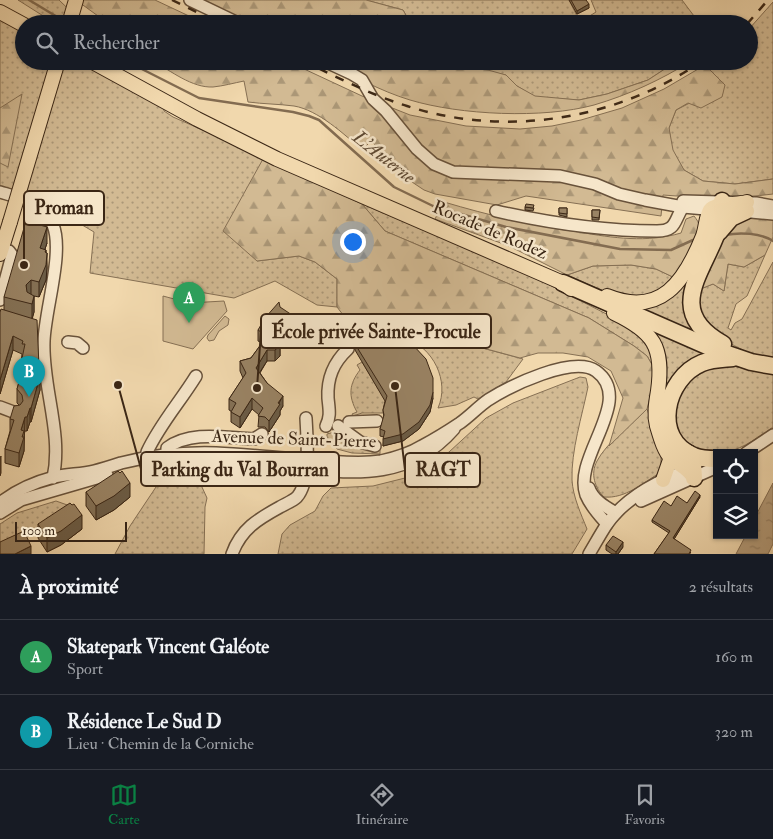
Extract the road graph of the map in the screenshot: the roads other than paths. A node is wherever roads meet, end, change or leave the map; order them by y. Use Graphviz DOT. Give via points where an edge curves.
graph roads {
  1 [pos="76,0"];
  2 [pos="190,0"];
  3 [pos="0,7"];
  4 [pos="0,12"];
  5 [pos="72,15"];
  6 [pos="221,15"];
  7 [pos="15,19"];
  8 [pos="15,20"];
  9 [pos="55,70"];
  10 [pos="108,70"];
  11 [pos="343,70"];
  12 [pos="0,192"];
  13 [pos="666,203"];
  14 [pos="773,206"];
  15 [pos="683,207"];
  16 [pos="720,207"];
  17 [pos="747,207"];
  18 [pos="496,211"];
  19 [pos="773,214"];
  20 [pos="717,234"];
  21 [pos="0,251"];
  22 [pos="498,256"];
  23 [pos="563,283"];
  24 [pos="0,300"];
  25 [pos="34,304"];
  26 [pos="48,309"];
  27 [pos="68,342"];
  28 [pos="83,348"];
  29 [pos="348,349"];
  30 [pos="738,358"];
  31 [pos="773,366"];
  32 [pos="196,376"];
  33 [pos="0,407"];
  34 [pos="0,411"];
  35 [pos="306,418"];
  36 [pos="377,421"];
  37 [pos="460,422"];
  38 [pos="338,424"];
  39 [pos="262,434"];
  40 [pos="773,435"];
  41 [pos="307,440"];
  42 [pos="375,446"];
  43 [pos="757,447"];
  44 [pos="750,449"];
  45 [pos="753,449"];
  46 [pos="146,452"];
  47 [pos="167,454"];
  48 [pos="671,457"];
  49 [pos="713,459"];
  50 [pos="56,461"];
  51 [pos="293,463"];
  52 [pos="306,464"];
  53 [pos="691,467"];
  54 [pos="713,467"];
  55 [pos="84,473"];
  56 [pos="585,479"];
  57 [pos="663,480"];
  58 [pos="60,483"];
  59 [pos="0,502"];
  60 [pos="621,509"];
  61 [pos="0,513"];
  62 [pos="607,524"];
  63 [pos="232,554"];
  64 [pos="589,554"];
  1 -- 5 [label="main road"];
  2 -- 6 [label="street"];
  3 -- 7 [label="street"];
  4 -- 8 [label="main road"];
  9 -- 21 [label="main road, bridge"];
  10 -- 22 [label="main road, Rocade de Rodez" via="269,155"];
  11 -- 13 [label="street" via="362,80 373,99 417,149 440,167 453,172 560,176 595,184 619,194"];
  12 -- 26 [label="street" via="27,200 42,209 53,225 57,252"];
  13 -- 15 [label="street"];
  13 -- 16 [label="street" via="688,200"];
  14 -- 17 [label="street"];
  15 -- 16 [label="street"];
  15 -- 18 [label="street" via="670,229 657,231 588,228"];
  16 -- 17 [label="main road"];
  16 -- 20 [label="highway"];
  16 -- 22 [label="main road" via="685,274 667,294 651,301 618,300 508,253"];
  17 -- 19 [label="street"];
  17 -- 20 [label="highway" via="725,222"];
  20 -- 31 [label="highway" via="693,287 691,300 695,318 708,336"];
  21 -- 24 [label="street" via="9,251 12,255"];
  22 -- 23 [label="main road, Rocade de Rodez"];
  23 -- 30 [label="highway, Rocade de Rodez"];
  23 -- 48 [label="main road" via="587,300 640,327 652,341 660,360 655,413 657,426"];
  25 -- 26 [label="street"];
  26 -- 50 [label="street" via="44,369"];
  27 -- 28 [label="street"];
  29 -- 38 [label="street" via="336,362 329,378 330,413"];
  30 -- 31 [label="highway, Rocade de Rodez"];
  30 -- 53 [label="highway" via="702,363 688,371 670,396 667,411 672,436"];
  32 -- 46 [label="street" via="168,414"];
  33 -- 34 [label="street" via="16,414"];
  35 -- 41 [label="street"];
  36 -- 38 [label="street"];
  37 -- 52 [label="street, Avenue de Saint-Pierre" via="407,454 376,462"];
  37 -- 52 [label="street, Avenue de Saint-Pierre" via="429,453 387,470 367,472"];
  37 -- 56 [label="street, Avenue de Saint-Pierre" via="509,388 557,370 588,367 604,380 611,398 608,414 591,451"];
  38 -- 42 [label="street" via="360,442"];
  39 -- 47 [label="street" via="254,439 192,436 176,441 167,448"];
  40 -- 43 [label="street"];
  41 -- 51 [label="street" via="293,455"];
  41 -- 52 [label="street"];
  43 -- 44 [label="street"];
  43 -- 45 [label="street"];
  47 -- 51 [label="street, Avenue de Saint-Pierre" via="216,453"];
  47 -- 55 [label="street, Avenue de Saint-Pierre"];
  48 -- 53 [label="main road"];
  48 -- 57 [label="main road"];
  49 -- 53 [label="highway" via="704,459"];
  50 -- 55 [label="street" via="72,471"];
  50 -- 58 [label="street"];
  51 -- 52 [label="street, Avenue de Saint-Pierre"];
  51 -- 58 [label="street, Avenue de Saint-Pierre" via="261,465 175,460"];
  52 -- 63 [label="street" via="302,488 296,498 258,519"];
  53 -- 54 [label="street"];
  53 -- 57 [label="street"];
  53 -- 60 [label="street" via="633,505"];
  55 -- 58 [label="street, Avenue de Saint-Pierre"];
  56 -- 60 [label="street" via="590,492 601,503"];
  56 -- 62 [label="street, Avenue de Saint-Pierre" via="586,494 594,511"];
  57 -- 60 [label="street"];
  58 -- 59 [label="street, Avenue de Saint-Pierre" via="19,490"];
  58 -- 61 [label="street, Avenue de Saint-Pierre"];
  60 -- 62 [label="street"];
  62 -- 64 [label="street"];
}
